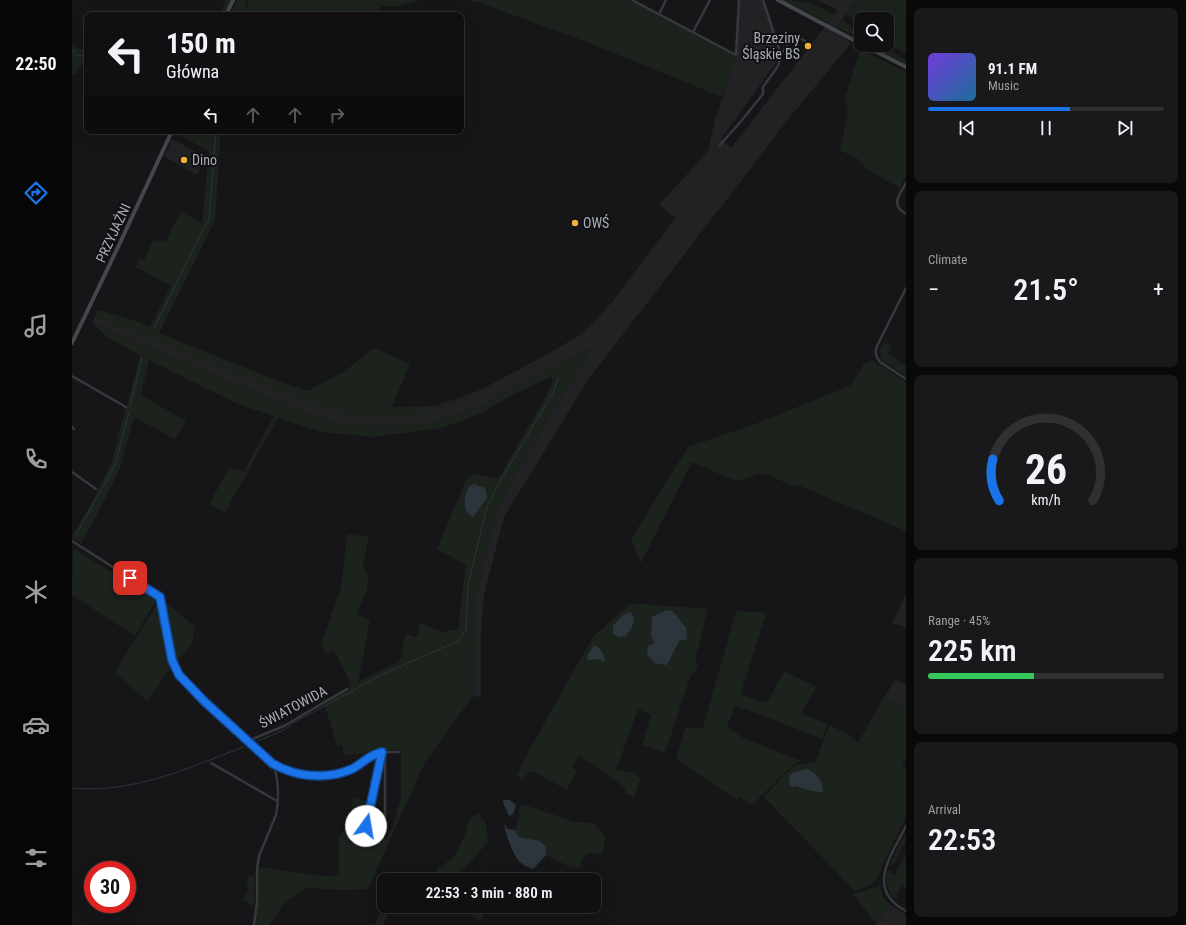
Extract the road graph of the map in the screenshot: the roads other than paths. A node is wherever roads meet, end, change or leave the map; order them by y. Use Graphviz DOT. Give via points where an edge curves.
graph roads {
  1 [pos="233,0"];
  2 [pos="632,0"];
  3 [pos="666,0"];
  4 [pos="710,0"];
  5 [pos="739,0"];
  6 [pos="763,0"];
  7 [pos="778,0"];
  8 [pos="227,12"];
  9 [pos="659,14"];
  10 [pos="693,32"];
  11 [pos="854,40"];
  12 [pos="805,41"];
  13 [pos="877,52"];
  14 [pos="780,55"];
  15 [pos="906,67"];
  16 [pos="171,134"];
  17 [pos="720,145"];
  18 [pos="906,183"];
  19 [pos="906,214"];
  20 [pos="906,288"];
  21 [pos="72,343"];
  22 [pos="72,376"];
  23 [pos="906,379"];
  24 [pos="126,407"];
  25 [pos="72,472"];
  26 [pos="96,489"];
  27 [pos="72,541"];
  28 [pos="347,689"];
  29 [pos="249,742"];
  30 [pos="384,752"];
  31 [pos="399,752"];
  32 [pos="211,763"];
  33 [pos="273,764"];
  34 [pos="284,769"];
  35 [pos="276,771"];
  36 [pos="277,802"];
  37 [pos="366,826"];
  38 [pos="906,826"];
  39 [pos="385,830"];
  40 [pos="906,911"];
  41 [pos="254,925"];
  1 -- 8 [label="street"];
  2 -- 9 [label="street"];
  3 -- 9 [label="street"];
  4 -- 10 [label="street"];
  5 -- 10 [label="street" via="736,55"];
  6 -- 14 [label="street"];
  7 -- 11 [label="street"];
  9 -- 10 [label="street"];
  12 -- 14 [label="street" via="794,37"];
  13 -- 15 [label="street"];
  14 -- 17 [label="street" via="778,66 763,87 763,94"];
  16 -- 21 [label="street, PRZYJAŹNI"];
  18 -- 19 [label="street" via="897,200 899,210"];
  20 -- 23 [label="street" via="875,351 880,362"];
  22 -- 24 [label="street"];
  25 -- 26 [label="street"];
  27 -- 29 [label="street" via="160,597 172,660 179,675"];
  28 -- 29 [label="street, ŚWIATOWIDA" via="284,726"];
  29 -- 33 [label="street"];
  30 -- 31 [label="street"];
  30 -- 34 [label="street" via="370,756 351,769 327,775 302,774"];
  30 -- 37 [label="street"];
  30 -- 39 [label="street"];
  32 -- 36 [label="street"];
  33 -- 34 [label="street"];
  33 -- 35 [label="street"];
  34 -- 35 [label="street"];
  35 -- 36 [label="street"];
  36 -- 41 [label="street" via="276,815 257,863"];
  38 -- 40 [label="street" via="885,869 884,882 890,899"];
}
